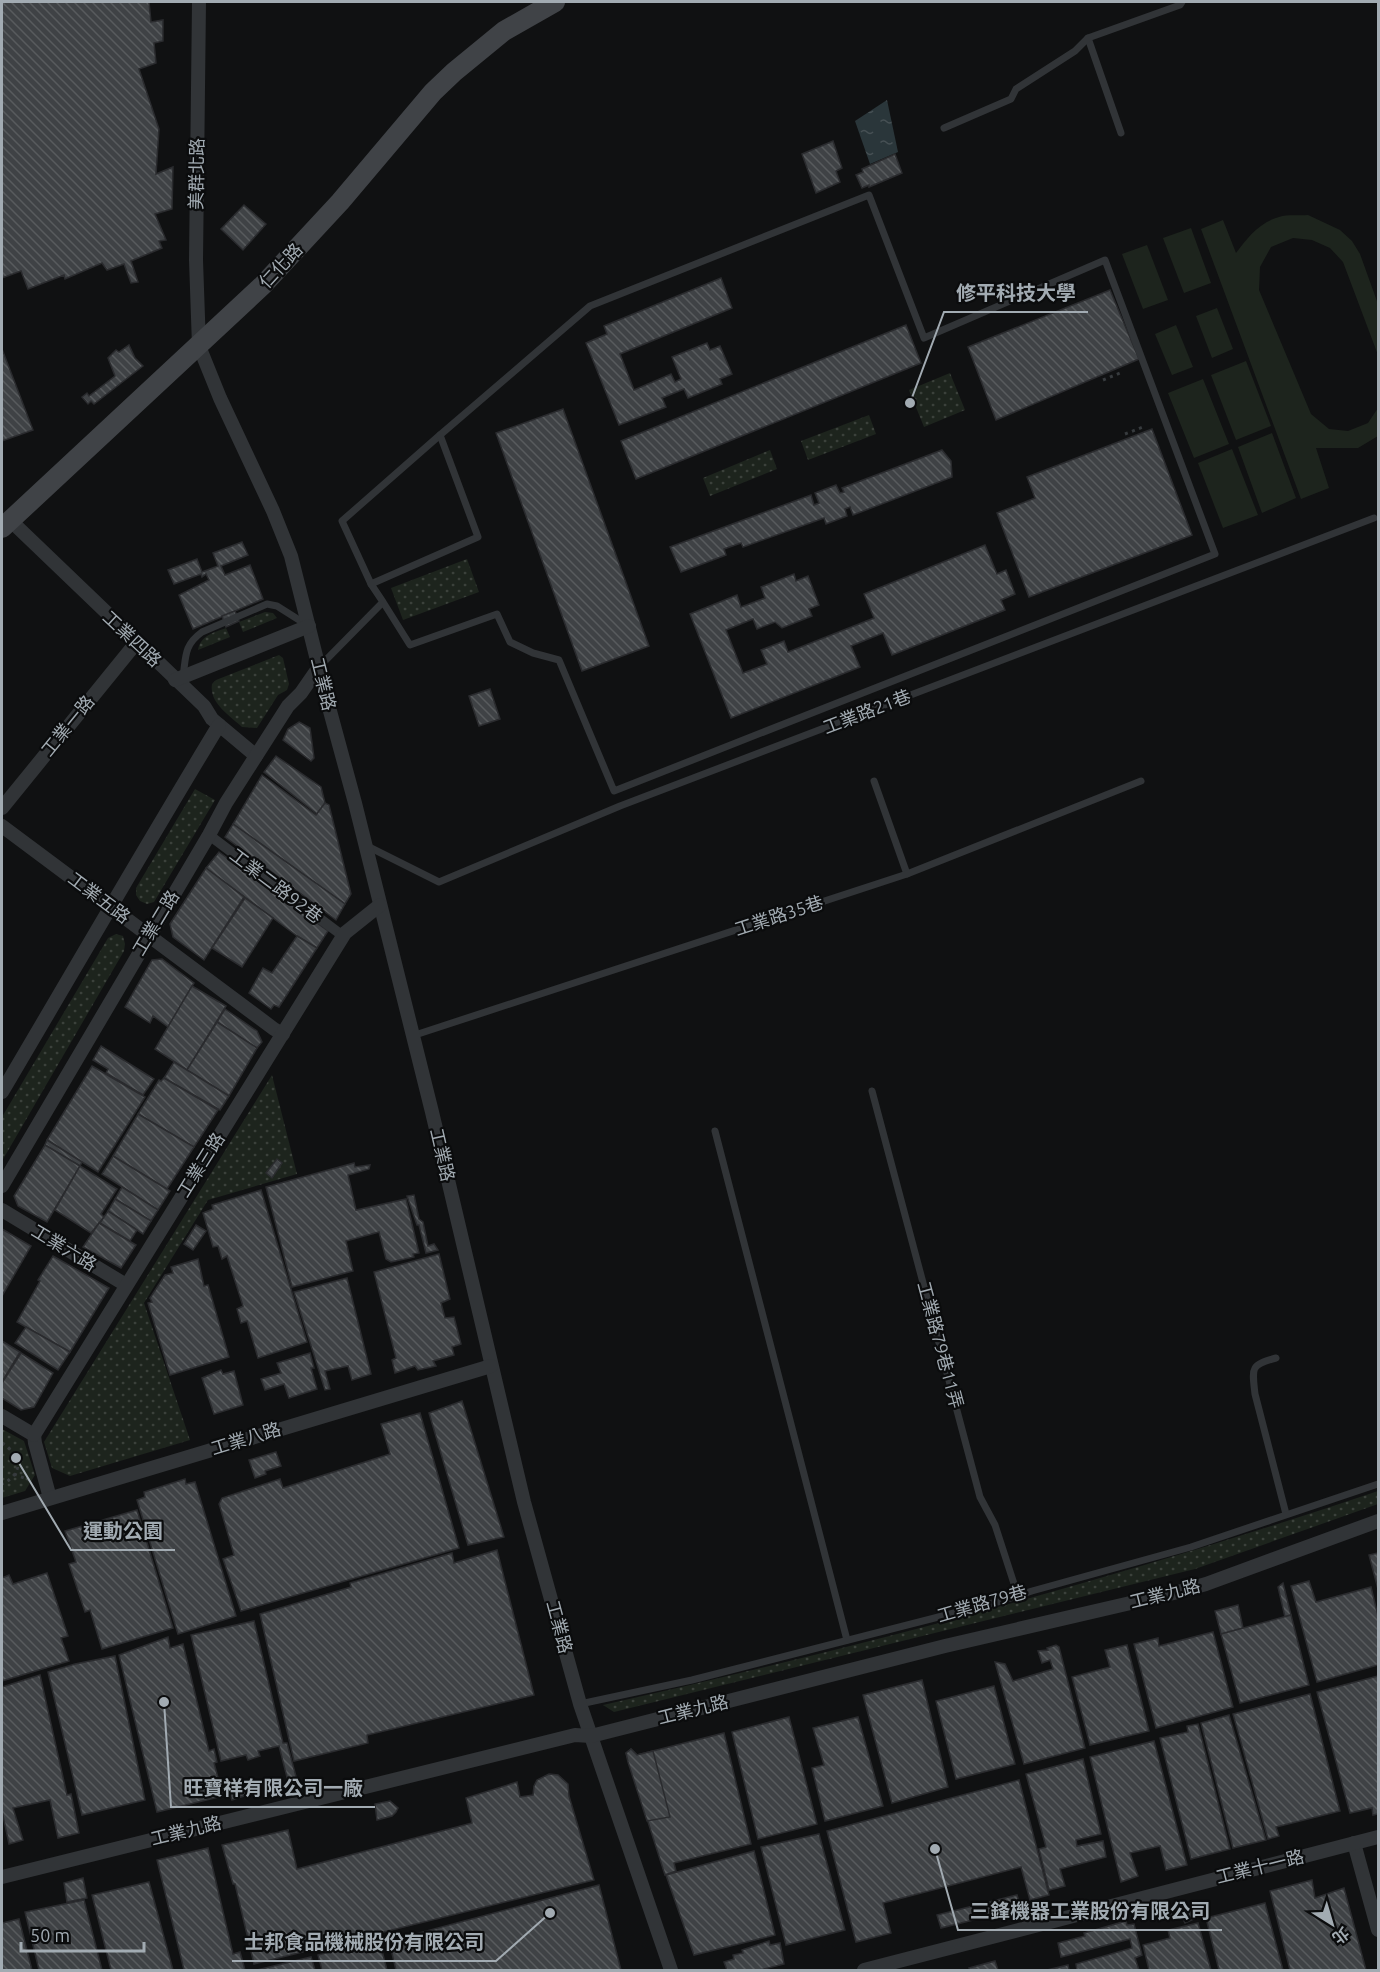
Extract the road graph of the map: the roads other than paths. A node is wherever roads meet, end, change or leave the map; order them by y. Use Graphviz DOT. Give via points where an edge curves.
graph roads {
  1 [pos="199,2"];
  2 [pos="555,2"];
  3 [pos="1182,2"];
  4 [pos="1088,38"];
  5 [pos="944,128"];
  6 [pos="1121,133"];
  7 [pos="199,346"];
  8 [pos="440,435"];
  9 [pos="1374,518"];
  10 [pos="6,524"];
  11 [pos="371,584"];
  12 [pos="383,602"];
  13 [pos="309,626"];
  14 [pos="136,643"];
  15 [pos="319,667"];
  16 [pos="179,678"];
  17 [pos="219,725"];
  18 [pos="256,756"];
  19 [pos="874,781"];
  20 [pos="1141,781"];
  21 [pos="614,791"];
  22 [pos="620,806"];
  23 [pos="2,808"];
  24 [pos="2,826"];
  25 [pos="209,835"];
  26 [pos="366,846"];
  27 [pos="906,874"];
  28 [pos="380,905"];
  29 [pos="112,907"];
  30 [pos="149,935"];
  31 [pos="343,936"];
  32 [pos="283,1034"];
  33 [pos="412,1036"];
  34 [pos="872,1091"];
  35 [pos="2,1092"];
  36 [pos="715,1131"];
  37 [pos="2,1186"];
  38 [pos="2,1210"];
  39 [pos="126,1285"];
  40 [pos="1276,1358"];
  41 [pos="491,1366"];
  42 [pos="2,1416"];
  43 [pos="34,1435"];
  44 [pos="1378,1484"];
  45 [pos="51,1498"];
  46 [pos="2,1513"];
  47 [pos="1286,1514"];
  48 [pos="1378,1521"];
  49 [pos="1018,1596"];
  50 [pos="847,1640"];
  51 [pos="580,1704"];
  52 [pos="591,1736"];
  53 [pos="1378,1836"];
  54 [pos="1354,1843"];
  55 [pos="2,1877"];
  56 [pos="1378,1929"];
  57 [pos="671,1971"];
  58 [pos="864,1971"];
  1 -- 7 [label="street, 美群北路"];
  2 -- 7 [label="main road, 仁化路" via="504,31 433,92 340,202 263,285"];
  3 -- 4 [label="lane"];
  4 -- 5 [label="lane" via="1017,89 1011,99"];
  4 -- 6 [label="lane"];
  7 -- 10 [label="main road, 仁化路"];
  7 -- 13 [label="street, 工業路" via="282,532"];
  8 -- 11 [label="lane" via="342,521"];
  8 -- 11 [label="lane" via="478,537"];
  8 -- 21 [label="lane" via="590,306 868,195 924,338 1105,260 1215,554"];
  9 -- 22 [label="lane, 工業路21巷"];
  10 -- 14 [label="street, 工業四路"];
  11 -- 12 [label="lane"];
  12 -- 15 [label="lane"];
  12 -- 21 [label="lane" via="410,645 497,614 510,642 533,654 559,660"];
  13 -- 15 [label="street, 工業路"];
  13 -- 16 [label="street"];
  13 -- 16 [label="lane" via="267,604 194,638 187,647"];
  14 -- 16 [label="street, 工業四路"];
  14 -- 23 [label="street, 工業一路"];
  15 -- 18 [label="street, 工業二路"];
  15 -- 26 [label="street, 工業路"];
  16 -- 17 [label="street, 工業四路"];
  17 -- 18 [label="street, 工業四路"];
  17 -- 29 [label="street"];
  18 -- 25 [label="street, 工業二路"];
  19 -- 27 [label="lane"];
  20 -- 27 [label="lane, 工業路35巷"];
  21 -- 22 [label="lane"];
  22 -- 26 [label="lane, 工業路21巷" via="439,882"];
  24 -- 29 [label="street, 工業五路"];
  25 -- 30 [label="street, 工業二路"];
  25 -- 31 [label="street, 工業二路92巷"];
  26 -- 28 [label="street, 工業路"];
  27 -- 33 [label="lane, 工業路35巷"];
  28 -- 31 [label="street, 工業三路"];
  28 -- 33 [label="street, 工業路"];
  29 -- 30 [label="street, 工業五路"];
  29 -- 35 [label="street"];
  30 -- 32 [label="street, 工業五路"];
  30 -- 37 [label="street, 工業二路"];
  31 -- 32 [label="street, 工業三路"];
  32 -- 39 [label="street, 工業三路"];
  33 -- 41 [label="street, 工業路"];
  34 -- 49 [label="lane, 工業路79巷11弄" via="980,1497 995,1525"];
  36 -- 50 [label="lane"];
  38 -- 39 [label="street, 工業六路"];
  39 -- 43 [label="street, 工業三路"];
  40 -- 47 [label="lane" via="1258,1363 1252,1376"];
  41 -- 45 [label="street, 工業八路"];
  41 -- 51 [label="street, 工業路"];
  42 -- 43 [label="street"];
  43 -- 45 [label="street"];
  44 -- 47 [label="lane, 工業路79巷"];
  45 -- 46 [label="street, 工業八路"];
  47 -- 49 [label="lane, 工業路79巷" via="1191,1547"];
  48 -- 52 [label="street, 工業九路" via="1178,1592 945,1646"];
  49 -- 50 [label="lane, 工業路79巷"];
  50 -- 51 [label="lane, 工業路79巷"];
  51 -- 52 [label="street, 工業路"];
  52 -- 55 [label="street, 工業九路" via="575,1734"];
  52 -- 57 [label="street, 工業路"];
  53 -- 54 [label="street, 工業十一路"];
  54 -- 56 [label="street"];
  54 -- 58 [label="street, 工業十一路"];
}
